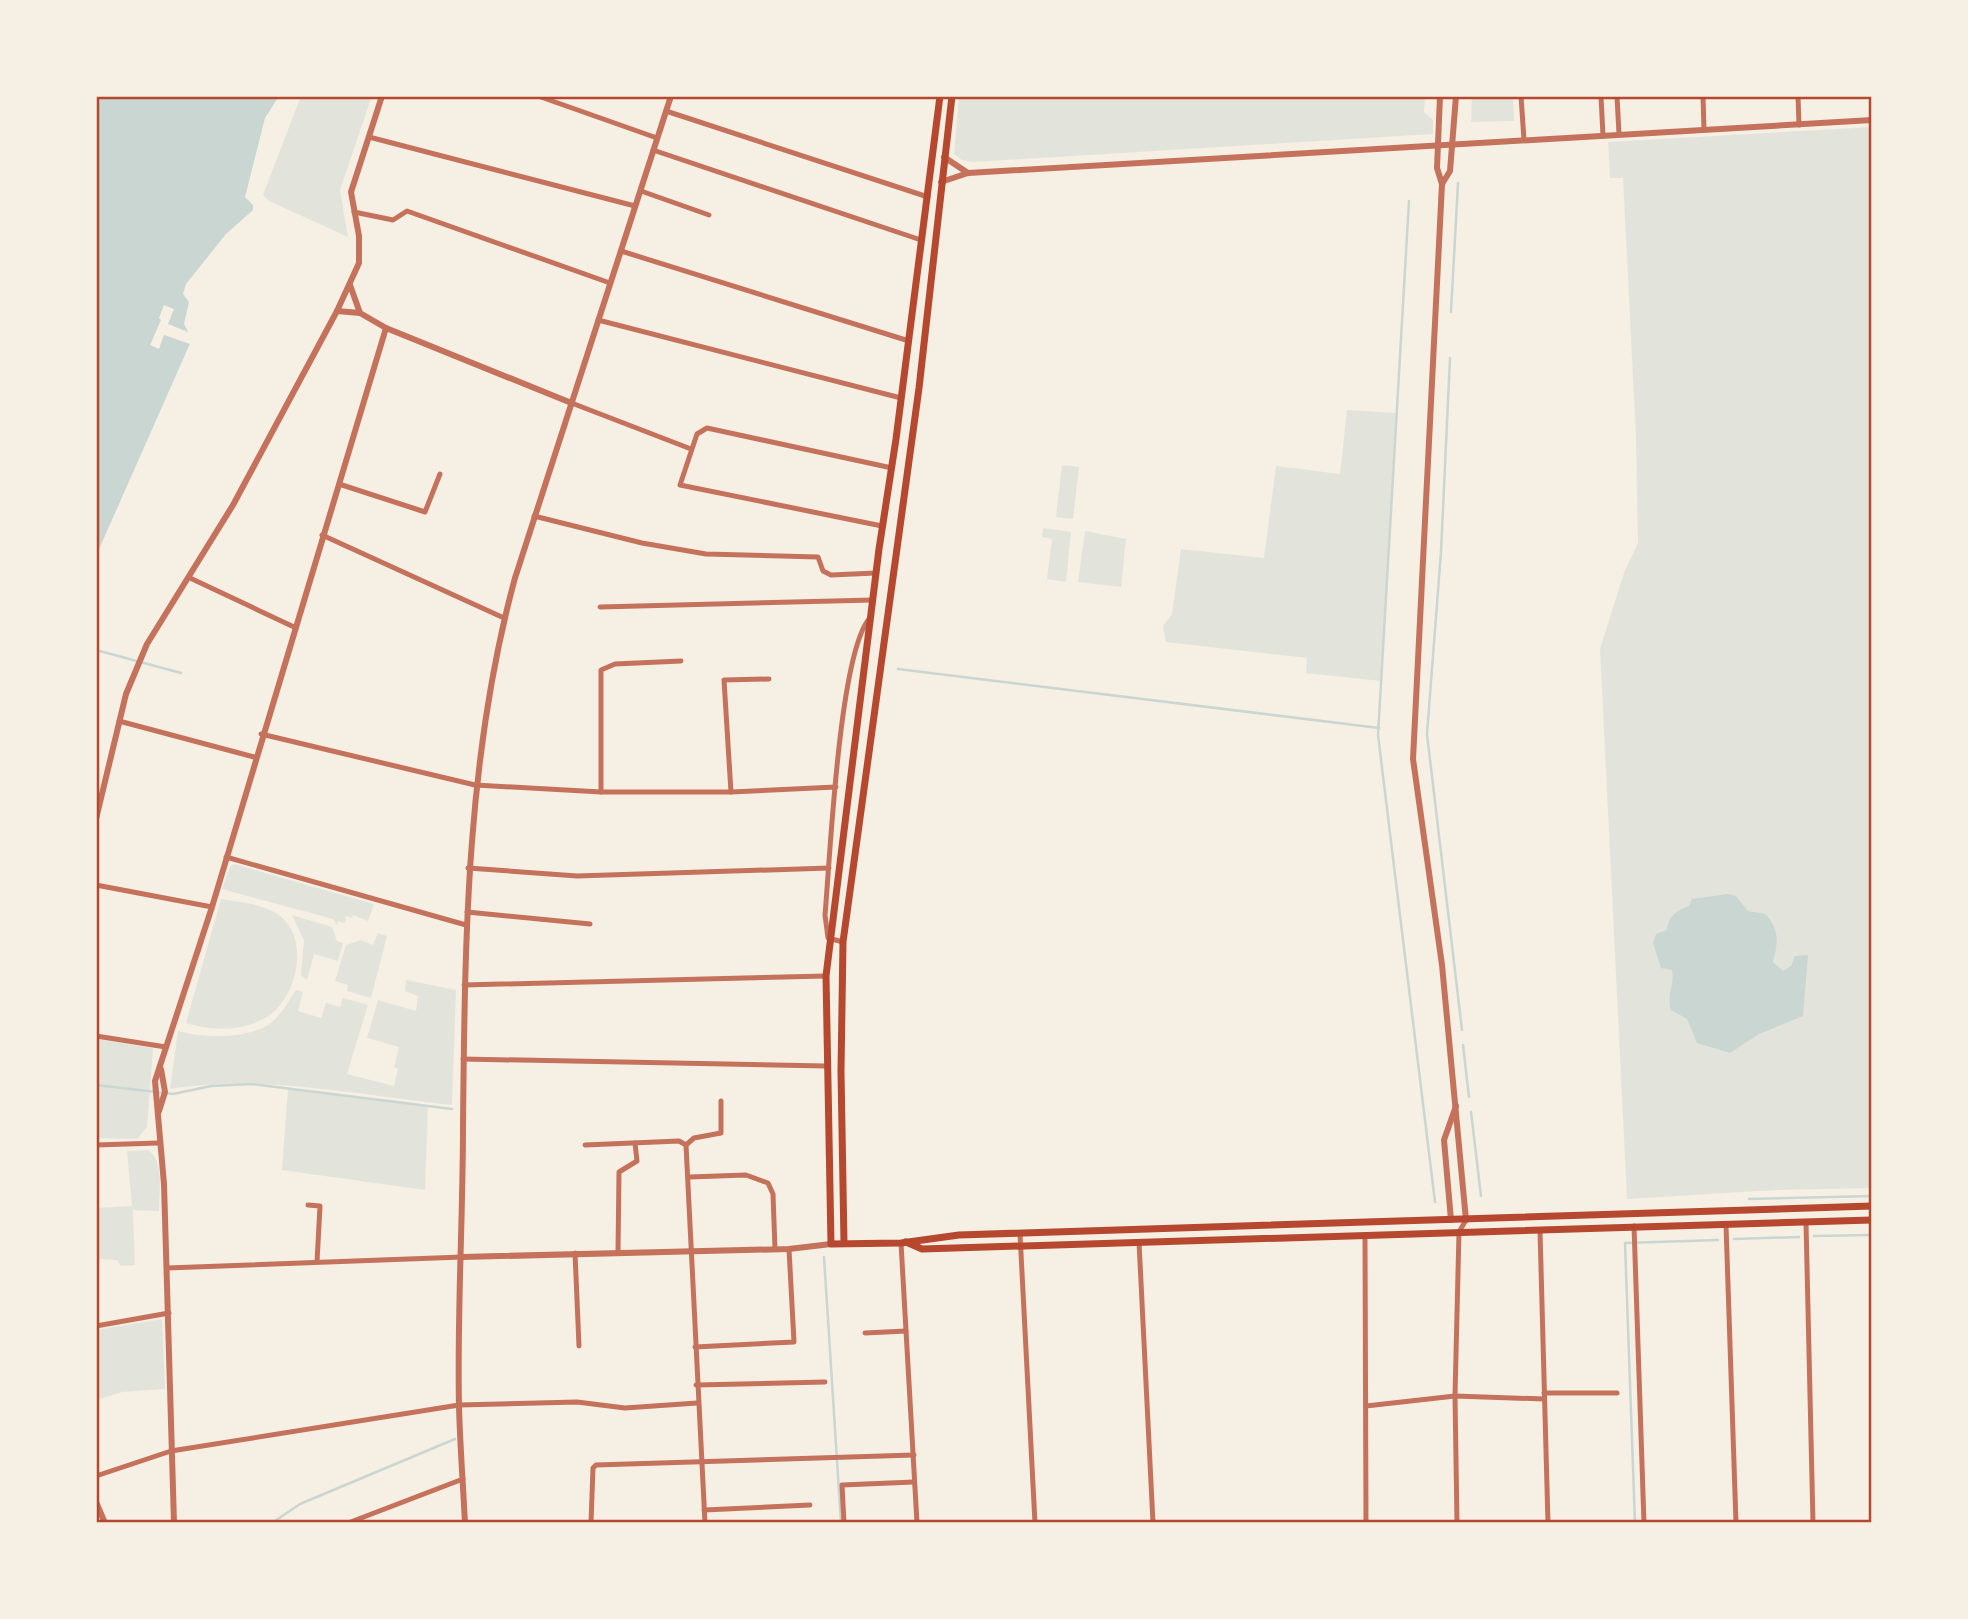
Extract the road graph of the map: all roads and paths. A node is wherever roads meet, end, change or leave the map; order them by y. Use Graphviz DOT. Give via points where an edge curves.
graph roads {
  1 [pos="382,96"];
  2 [pos="538,96"];
  3 [pos="671,96"];
  4 [pos="940,96"];
  5 [pos="952,96"];
  6 [pos="1440,96"];
  7 [pos="1456,96"];
  8 [pos="1521,96"];
  9 [pos="1601,96"];
  10 [pos="1617,96"];
  11 [pos="1703,96"];
  12 [pos="1798,96"];
  13 [pos="666,111"];
  14 [pos="1872,120"];
  15 [pos="1799,125"];
  16 [pos="1704,130"];
  17 [pos="1619,134"];
  18 [pos="1603,136"];
  19 [pos="369,137"];
  20 [pos="657,138"];
  21 [pos="1524,140"];
  22 [pos="1439,144"];
  23 [pos="1453,144"];
  24 [pos="653,150"];
  25 [pos="944,157"];
  26 [pos="968,173"];
  27 [pos="941,182"];
  28 [pos="1442,184"];
  29 [pos="641,191"];
  30 [pos="928,197"];
  31 [pos="635,206"];
  32 [pos="354,212"];
  33 [pos="709,215"];
  34 [pos="921,240"];
  35 [pos="621,251"];
  36 [pos="610,283"];
  37 [pos="350,284"];
  38 [pos="337,312"];
  39 [pos="360,313"];
  40 [pos="598,320"];
  41 [pos="386,328"];
  42 [pos="909,341"];
  43 [pos="901,398"];
  44 [pos="569,402"];
  45 [pos="691,449"];
  46 [pos="892,468"];
  47 [pos="440,474"];
  48 [pos="339,484"];
  49 [pos="534,516"];
  50 [pos="882,526"];
  51 [pos="322,536"];
  52 [pos="876,573"];
  53 [pos="190,578"];
  54 [pos="873,600"];
  55 [pos="600,607"];
  56 [pos="872,617"];
  57 [pos="504,618"];
  58 [pos="294,627"];
  59 [pos="681,661"];
  60 [pos="769,679"];
  61 [pos="119,721"];
  62 [pos="261,734"];
  63 [pos="254,757"];
  64 [pos="475,785"];
  65 [pos="836,787"];
  66 [pos="601,792"];
  67 [pos="732,792"];
  68 [pos="96,819"];
  69 [pos="226,857"];
  70 [pos="468,868"];
  71 [pos="829,868"];
  72 [pos="96,885"];
  73 [pos="212,906"];
  74 [pos="467,912"];
  75 [pos="466,925"];
  76 [pos="590,925"];
  77 [pos="830,941"];
  78 [pos="843,942"];
  79 [pos="826,976"];
  80 [pos="464,985"];
  81 [pos="96,1036"];
  82 [pos="166,1046"];
  83 [pos="463,1059"];
  84 [pos="826,1066"];
  85 [pos="721,1101"];
  86 [pos="1456,1104"];
  87 [pos="830,1128"];
  88 [pos="841,1128"];
  89 [pos="158,1143"];
  90 [pos="635,1143"];
  91 [pos="585,1144"];
  92 [pos="96,1145"];
  93 [pos="686,1145"];
  94 [pos="689,1177"];
  95 [pos="308,1205"];
  96 [pos="1872,1206"];
  97 [pos="1761,1210"];
  98 [pos="1451,1220"];
  99 [pos="1466,1220"];
  100 [pos="1872,1220"];
  101 [pos="1806,1223"];
  102 [pos="1761,1224"];
  103 [pos="1726,1225"];
  104 [pos="1634,1226"];
  105 [pos="1540,1231"];
  106 [pos="1459,1232"];
  107 [pos="1020,1234"];
  108 [pos="1365,1237"];
  109 [pos="903,1242"];
  110 [pos="1139,1242"];
  111 [pos="844,1243"];
  112 [pos="831,1244"];
  113 [pos="1020,1245"];
  114 [pos="775,1249"];
  115 [pos="789,1249"];
  116 [pos="690,1250"];
  117 [pos="618,1252"];
  118 [pos="575,1253"];
  119 [pos="462,1257"];
  120 [pos="317,1262"];
  121 [pos="167,1268"];
  122 [pos="169,1313"];
  123 [pos="96,1326"];
  124 [pos="906,1331"];
  125 [pos="865,1333"];
  126 [pos="579,1346"];
  127 [pos="695,1347"];
  128 [pos="825,1382"];
  129 [pos="696,1385"];
  130 [pos="1618,1393"];
  131 [pos="1455,1396"];
  132 [pos="1544,1396"];
  133 [pos="697,1404"];
  134 [pos="459,1405"];
  135 [pos="1366,1406"];
  136 [pos="171,1451"];
  137 [pos="914,1455"];
  138 [pos="702,1463"];
  139 [pos="96,1476"];
  140 [pos="463,1479"];
  141 [pos="914,1482"];
  142 [pos="96,1502"];
  143 [pos="810,1505"];
  144 [pos="704,1510"];
  145 [pos="105,1523"];
  146 [pos="174,1523"];
  147 [pos="348,1523"];
  148 [pos="465,1523"];
  149 [pos="592,1523"];
  150 [pos="705,1523"];
  151 [pos="844,1523"];
  152 [pos="917,1523"];
  153 [pos="1035,1523"];
  154 [pos="1153,1523"];
  155 [pos="1366,1523"];
  156 [pos="1457,1523"];
  157 [pos="1548,1523"];
  158 [pos="1644,1523"];
  159 [pos="1736,1523"];
  160 [pos="1813,1523"];
  1 -- 19 [label="street"];
  2 -- 20 [label="street"];
  3 -- 13 [label="street"];
  4 -- 30 [label="main road"];
  5 -- 25 [label="main road"];
  6 -- 22 [label="street"];
  7 -- 23 [label="street"];
  8 -- 21 [label="street"];
  9 -- 18 [label="street"];
  10 -- 17 [label="street"];
  11 -- 16 [label="street"];
  12 -- 15 [label="street"];
  13 -- 20 [label="street"];
  13 -- 30 [label="street"];
  14 -- 15 [label="street"];
  15 -- 16 [label="street"];
  16 -- 17 [label="street"];
  17 -- 18 [label="street"];
  18 -- 21 [label="street"];
  19 -- 31 [label="street"];
  19 -- 32 [label="street" via="351,192"];
  20 -- 24 [label="street"];
  21 -- 23 [label="street"];
  22 -- 23 [label="street"];
  22 -- 26 [label="street"];
  22 -- 28 [label="street" via="1437,168"];
  23 -- 28 [label="street" via="1450,171"];
  24 -- 29 [label="street"];
  24 -- 34 [label="street"];
  25 -- 26 [label="street"];
  25 -- 27 [label="main road"];
  26 -- 27 [label="street"];
  27 -- 78 [label="main road" via="919,387"];
  28 -- 86 [label="street" via="1413,759"];
  29 -- 31 [label="street"];
  29 -- 33 [label="street"];
  30 -- 34 [label="main road"];
  31 -- 35 [label="street"];
  32 -- 36 [label="street" via="393,220 407,211"];
  32 -- 37 [label="street" via="360,251"];
  34 -- 42 [label="main road"];
  35 -- 36 [label="street"];
  35 -- 42 [label="street"];
  36 -- 40 [label="street"];
  37 -- 38 [label="street"];
  37 -- 39 [label="street"];
  38 -- 39 [label="street"];
  38 -- 53 [label="street"];
  39 -- 41 [label="street"];
  40 -- 43 [label="street"];
  40 -- 44 [label="street"];
  41 -- 44 [label="street"];
  41 -- 48 [label="street"];
  42 -- 43 [label="main road"];
  43 -- 46 [label="main road"];
  44 -- 45 [label="street"];
  44 -- 49 [label="street"];
  45 -- 46 [label="street" via="697,433 707,428"];
  45 -- 50 [label="street" via="680,485"];
  46 -- 50 [label="main road"];
  47 -- 48 [label="street" via="425,512"];
  48 -- 51 [label="street"];
  49 -- 52 [label="street" via="706,554 818,557 823,571 831,575"];
  49 -- 57 [label="street"];
  50 -- 52 [label="main road"];
  51 -- 57 [label="street"];
  51 -- 58 [label="street"];
  52 -- 54 [label="main road"];
  53 -- 58 [label="street"];
  53 -- 61 [label="street" via="147,643"];
  54 -- 55 [label="street"];
  54 -- 56 [label="main road"];
  56 -- 65 [label="street" via="856,642"];
  56 -- 77 [label="main road"];
  57 -- 64 [label="street"];
  58 -- 62 [label="street"];
  59 -- 66 [label="street" via="608,665 601,670"];
  60 -- 67 [label="street" via="724,680"];
  61 -- 63 [label="street"];
  61 -- 68 [label="street"];
  62 -- 63 [label="street"];
  62 -- 64 [label="street"];
  63 -- 69 [label="street"];
  64 -- 66 [label="street"];
  64 -- 70 [label="street"];
  65 -- 67 [label="street"];
  65 -- 71 [label="street"];
  66 -- 67 [label="street"];
  69 -- 73 [label="street"];
  69 -- 75 [label="street"];
  70 -- 71 [label="street" via="577,876"];
  70 -- 74 [label="street"];
  71 -- 77 [label="street" via="824,922"];
  72 -- 73 [label="street"];
  73 -- 82 [label="street"];
  74 -- 75 [label="street"];
  74 -- 76 [label="street"];
  75 -- 80 [label="street"];
  77 -- 78 [label="street"];
  77 -- 79 [label="main road"];
  78 -- 88 [label="main road"];
  79 -- 80 [label="street"];
  79 -- 84 [label="main road"];
  80 -- 83 [label="street"];
  81 -- 82 [label="street"];
  82 -- 89 [label="street" via="154,1089"];
  83 -- 84 [label="street"];
  83 -- 119 [label="street"];
  84 -- 87 [label="main road"];
  85 -- 93 [label="street" via="721,1133 694,1138"];
  86 -- 98 [label="street" via="1444,1140"];
  86 -- 99 [label="street"];
  87 -- 88 [label="main road"];
  87 -- 112 [label="main road"];
  88 -- 111 [label="main road"];
  89 -- 92 [label="street"];
  89 -- 121 [label="street"];
  90 -- 91 [label="street"];
  90 -- 93 [label="street" via="679,1141"];
  90 -- 117 [label="street" via="638,1161 620,1172 617,1184"];
  93 -- 94 [label="street"];
  94 -- 114 [label="street" via="746,1175 768,1183 773,1194"];
  94 -- 116 [label="street"];
  95 -- 120 [label="street" via="320,1206"];
  96 -- 97 [label="main road"];
  97 -- 99 [label="main road"];
  97 -- 102 [label="main road"];
  98 -- 99 [label="main road"];
  98 -- 106 [label="street"];
  98 -- 107 [label="main road"];
  99 -- 106 [label="street"];
  100 -- 101 [label="main road"];
  101 -- 102 [label="main road"];
  101 -- 160 [label="street"];
  102 -- 103 [label="main road"];
  103 -- 104 [label="main road"];
  103 -- 159 [label="street"];
  104 -- 105 [label="main road"];
  104 -- 158 [label="street"];
  105 -- 106 [label="main road"];
  105 -- 132 [label="street"];
  106 -- 108 [label="main road"];
  106 -- 131 [label="street"];
  107 -- 109 [label="main road"];
  107 -- 113 [label="street"];
  108 -- 110 [label="main road"];
  108 -- 135 [label="street"];
  109 -- 111 [label="main road"];
  109 -- 113 [label="main road" via="922,1249"];
  109 -- 124 [label="street"];
  110 -- 113 [label="main road"];
  110 -- 154 [label="street"];
  111 -- 112 [label="main road"];
  112 -- 115 [label="street"];
  113 -- 153 [label="street"];
  114 -- 115 [label="street"];
  114 -- 116 [label="street"];
  115 -- 127 [label="street" via="794,1342"];
  116 -- 117 [label="street"];
  116 -- 127 [label="street"];
  117 -- 118 [label="street"];
  118 -- 119 [label="street"];
  118 -- 126 [label="street"];
  119 -- 120 [label="street"];
  119 -- 134 [label="street"];
  120 -- 121 [label="street"];
  121 -- 122 [label="street"];
  122 -- 123 [label="street"];
  122 -- 136 [label="street"];
  124 -- 125 [label="street"];
  124 -- 137 [label="street"];
  127 -- 129 [label="street"];
  128 -- 129 [label="street"];
  129 -- 133 [label="street"];
  130 -- 132 [label="street"];
  131 -- 132 [label="street"];
  131 -- 135 [label="street"];
  131 -- 156 [label="street"];
  132 -- 157 [label="street"];
  133 -- 134 [label="street" via="625,1408 577,1402"];
  133 -- 138 [label="street"];
  134 -- 136 [label="street"];
  134 -- 140 [label="street"];
  135 -- 155 [label="street"];
  136 -- 139 [label="street"];
  136 -- 146 [label="street"];
  137 -- 138 [label="street"];
  137 -- 141 [label="street"];
  138 -- 144 [label="street"];
  138 -- 149 [label="street" via="594,1466"];
  140 -- 147 [label="street"];
  140 -- 148 [label="street"];
  141 -- 151 [label="street" via="842,1485"];
  141 -- 152 [label="street"];
  142 -- 145 [label="street"];
  143 -- 144 [label="street"];
  144 -- 150 [label="street"];
}
